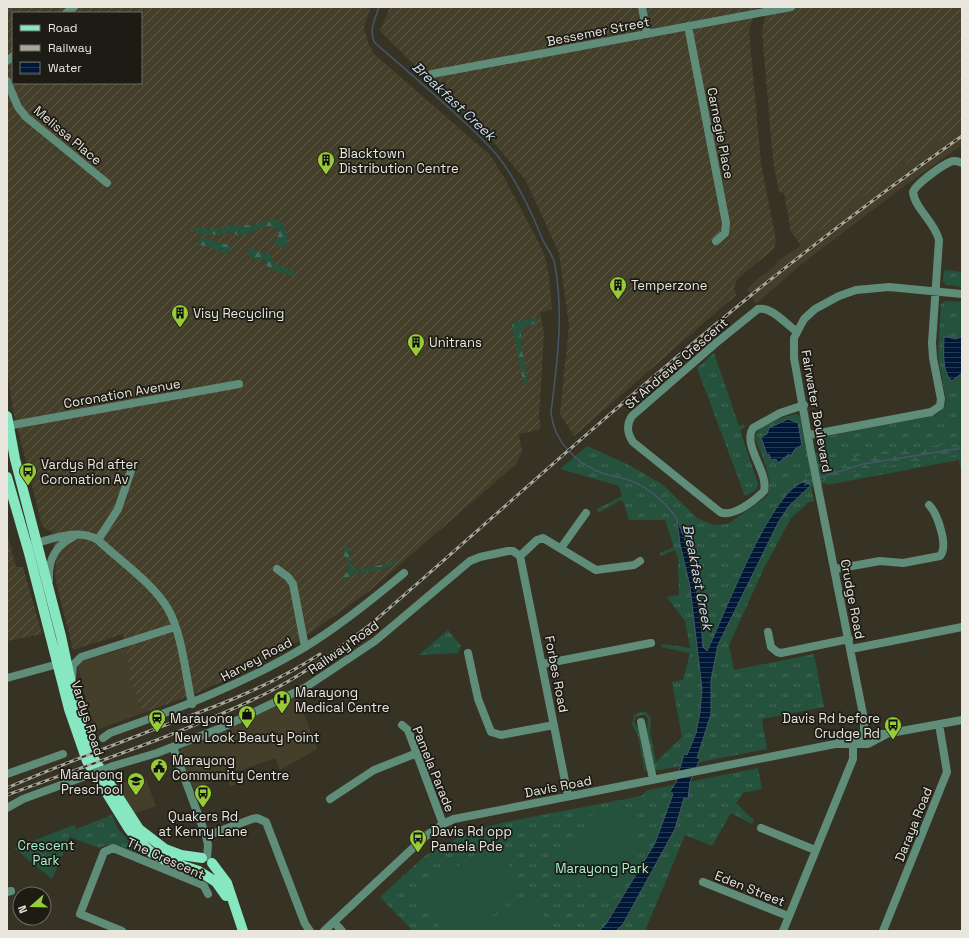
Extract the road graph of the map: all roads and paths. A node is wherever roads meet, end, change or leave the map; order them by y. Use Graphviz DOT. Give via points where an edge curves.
graph roads {
  1 [pos="642,7"];
  2 [pos="791,7"];
  3 [pos="688,26"];
  4 [pos="647,34"];
  5 [pos="432,74"];
  6 [pos="7,81"];
  7 [pos="962,163"];
  8 [pos="107,183"];
  9 [pos="716,241"];
  10 [pos="936,291"];
  11 [pos="962,294"];
  12 [pos="796,332"];
  13 [pos="239,384"];
  14 [pos="804,405"];
  15 [pos="8,423"];
  16 [pos="809,435"];
  17 [pos="133,465"];
  18 [pos="7,477"];
  19 [pos="818,485"];
  20 [pos="929,505"];
  21 [pos="586,514"];
  22 [pos="81,534"];
  23 [pos="98,540"];
  24 [pos="32,544"];
  25 [pos="561,548"];
  26 [pos="520,556"];
  27 [pos="640,561"];
  28 [pos="277,569"];
  29 [pos="835,569"];
  30 [pos="404,573"];
  31 [pos="50,593"];
  32 [pos="175,627"];
  33 [pos="962,627"];
  34 [pos="768,632"];
  35 [pos="61,636"];
  36 [pos="849,640"];
  37 [pos="651,643"];
  38 [pos="306,647"];
  39 [pos="851,649"];
  40 [pos="468,653"];
  41 [pos="58,664"];
  42 [pos="543,664"];
  43 [pos="7,678"];
  44 [pos="71,686"];
  45 [pos="192,704"];
  46 [pos="962,720"];
  47 [pos="642,722"];
  48 [pos="402,724"];
  49 [pos="939,724"];
  50 [pos="554,725"];
  51 [pos="868,736"];
  52 [pos="103,738"];
  53 [pos="835,744"];
  54 [pos="853,745"];
  55 [pos="173,747"];
  56 [pos="417,753"];
  57 [pos="63,754"];
  58 [pos="7,774"];
  59 [pos="653,779"];
  60 [pos="568,796"];
  61 [pos="330,799"];
  62 [pos="7,808"];
  63 [pos="443,824"];
  64 [pos="761,828"];
  65 [pos="206,836"];
  66 [pos="815,850"];
  67 [pos="207,859"];
  68 [pos="200,872"];
  69 [pos="703,882"];
  70 [pos="208,894"];
  71 [pos="788,916"];
  72 [pos="334,922"];
  73 [pos="122,931"];
  74 [pos="242,931"];
  75 [pos="310,931"];
  76 [pos="324,931"];
  77 [pos="342,931"];
  78 [pos="783,931"];
  79 [pos="883,931"];
  1 -- 4 [label="street"];
  2 -- 3 [label="street, Bessemer Street"];
  3 -- 4 [label="street, Bessemer Street"];
  3 -- 9 [label="street, Carnegie Place" via="726,223 725,233"];
  4 -- 5 [label="street, Bessemer Street"];
  6 -- 8 [label="street, Melissa Place" via="18,107 26,117"];
  7 -- 10 [label="street" via="948,163 918,185 913,192 915,200 938,235"];
  10 -- 11 [label="street, Fairwater Boulevard"];
  10 -- 12 [label="street, Fairwater Boulevard" via="889,287 856,290 815,309 804,319"];
  10 -- 16 [label="street" via="932,351 941,399 938,408 931,412"];
  12 -- 14 [label="street, Fairwater Boulevard" via="793,350"];
  12 -- 14 [label="street, St Andrews Crescent" via="769,310 763,308 755,311 632,416 628,421 627,431 633,442 720,512 728,514 764,491 764,482 750,440 753,428 780,413"];
  13 -- 15 [label="street, Coronation Avenue"];
  14 -- 16 [label="street, Fairwater Boulevard"];
  15 -- 24 [label="main road, Vardys Road"];
  16 -- 19 [label="street, Fairwater Boulevard"];
  17 -- 23 [label="street" via="118,509"];
  18 -- 24 [label="main road, Vardys Road"];
  19 -- 29 [label="street, Crudge Road"];
  20 -- 29 [label="street" via="938,517 942,557 903,563 880,561"];
  21 -- 25 [label="street"];
  22 -- 23 [label="street"];
  22 -- 24 [label="street"];
  22 -- 31 [label="street" via="61,544 51,558 48,572"];
  23 -- 32 [label="street" via="158,596 169,611"];
  24 -- 31 [label="main road, Vardys Road"];
  24 -- 41 [label="main road, Vardys Road"];
  25 -- 26 [label="street" via="543,538 537,540"];
  25 -- 27 [label="street" via="596,570 634,565"];
  26 -- 42 [label="street, Forbes Road"];
  26 -- 55 [label="street, Railway Road" via="508,551 475,559 375,641 321,678 252,714"];
  28 -- 38 [label="street" via="293,584"];
  29 -- 36 [label="street, Crudge Road"];
  30 -- 38 [label="street, Harvey Road"];
  31 -- 35 [label="main road, Vardys Road"];
  32 -- 44 [label="street" via="92,653 74,662"];
  32 -- 45 [label="street"];
  33 -- 39 [label="street"];
  34 -- 36 [label="street" via="770,647 781,653"];
  35 -- 41 [label="main road, Vardys Road" via="62,657"];
  35 -- 44 [label="main road, Vardys Road"];
  36 -- 39 [label="street, Crudge Road"];
  37 -- 42 [label="street"];
  38 -- 45 [label="street, Harvey Road"];
  39 -- 51 [label="street, Crudge Road"];
  40 -- 50 [label="street" via="478,700 491,732 501,735"];
  41 -- 43 [label="street"];
  41 -- 44 [label="main road, Vardys Road" via="64,669"];
  41 -- 68 [label="main road, Vardys Road" via="83,752 129,829 152,853"];
  42 -- 50 [label="street, Forbes Road"];
  44 -- 67 [label="main road, Vardys Road" via="81,725 94,759 139,829 165,849 181,855"];
  45 -- 52 [label="street, Harvey Road" via="110,733"];
  46 -- 49 [label="street, Davis Road"];
  47 -- 59 [label="street"];
  48 -- 56 [label="street, Pamela Parade" via="408,730"];
  49 -- 51 [label="street, Davis Road"];
  49 -- 79 [label="street, Daraya Road" via="947,772"];
  50 -- 60 [label="street, Forbes Road"];
  51 -- 53 [label="street, Davis Road"];
  51 -- 54 [label="street, Davis Road"];
  53 -- 54 [label="street, Davis Road"];
  53 -- 59 [label="street, Davis Road"];
  54 -- 66 [label="street" via="853,759"];
  55 -- 62 [label="street, Railway Road, bridge" via="23,799"];
  55 -- 65 [label="street"];
  56 -- 61 [label="street" via="374,770"];
  56 -- 63 [label="street, Pamela Parade"];
  57 -- 58 [label="street"];
  59 -- 60 [label="street, Davis Road"];
  60 -- 63 [label="street, Davis Road" via="462,817"];
  63 -- 72 [label="street, Davis Road" via="427,835"];
  64 -- 66 [label="street"];
  65 -- 67 [label="street"];
  65 -- 75 [label="street" via="252,819 257,818 266,822 305,924"];
  66 -- 71 [label="street"];
  67 -- 68 [label="main road" via="197,864"];
  67 -- 68 [label="main road" via="211,870 207,873"];
  67 -- 74 [label="main road" via="226,883"];
  68 -- 74 [label="main road, Vardys Road" via="221,886"];
  69 -- 71 [label="street, Eden Street"];
  70 -- 73 [label="street, The Crescent" via="204,886 113,848 104,852 80,914"];
  71 -- 78 [label="street"];
  72 -- 76 [label="street, Davis Road"];
  72 -- 77 [label="street"];
}
